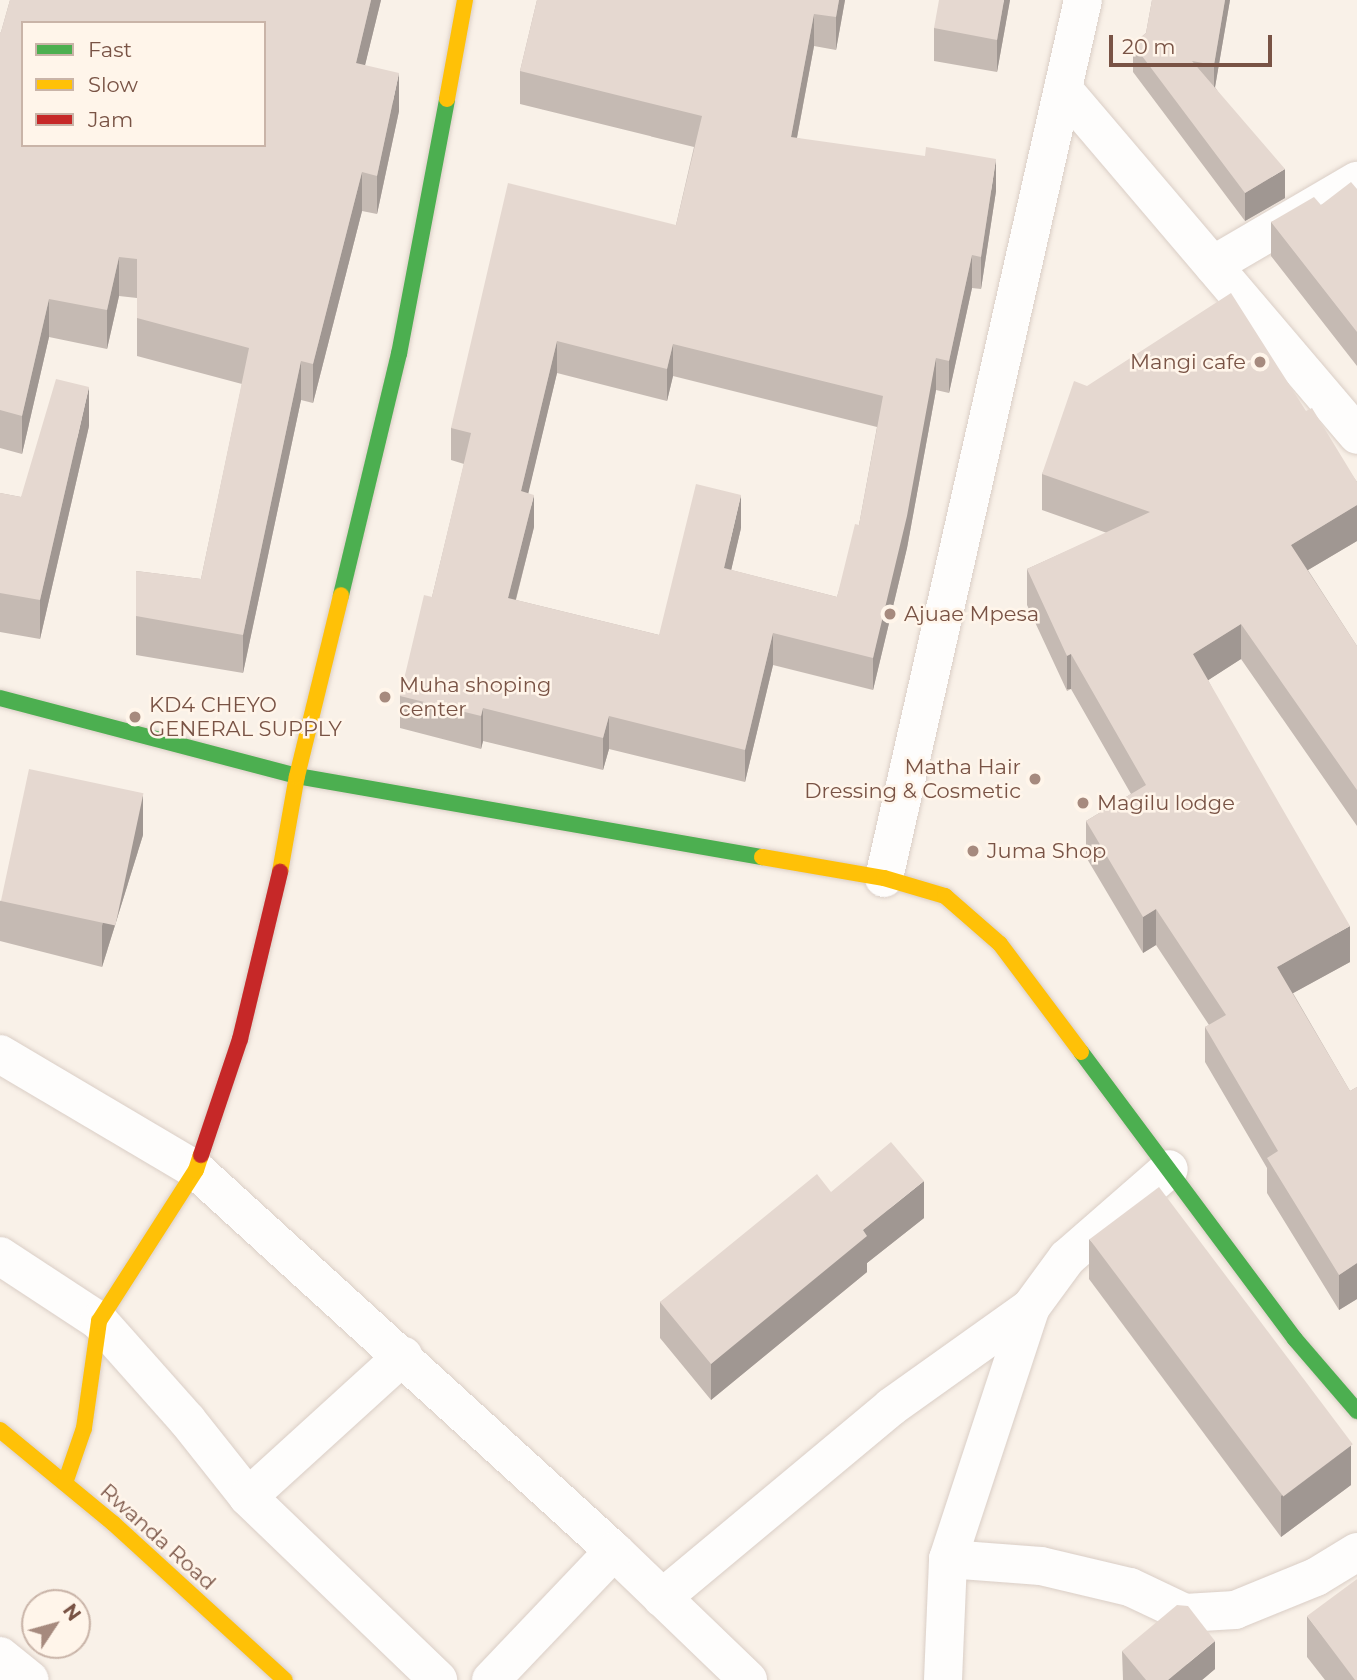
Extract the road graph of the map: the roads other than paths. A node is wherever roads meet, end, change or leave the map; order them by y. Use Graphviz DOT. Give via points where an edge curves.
graph roads {
  1 [pos="465,0"];
  2 [pos="1083,0"];
  3 [pos="1063,89"];
  4 [pos="1357,181"];
  5 [pos="1213,265"];
  6 [pos="1357,435"];
  7 [pos="0,698"];
  8 [pos="297,776"];
  9 [pos="884,878"];
  10 [pos="0,1054"];
  11 [pos="1169,1169"];
  12 [pos="196,1170"];
  13 [pos="0,1256"];
  14 [pos="1031,1307"];
  15 [pos="99,1321"];
  16 [pos="403,1356"];
  17 [pos="1357,1411"];
  18 [pos="0,1430"];
  19 [pos="65,1483"];
  20 [pos="248,1497"];
  21 [pos="614,1551"];
  22 [pos="1357,1552"];
  23 [pos="948,1559"];
  24 [pos="662,1598"];
  25 [pos="0,1656"];
  26 [pos="30,1680"];
  27 [pos="285,1680"];
  28 [pos="438,1680"];
  29 [pos="491,1680"];
  30 [pos="748,1680"];
  31 [pos="943,1680"];
  1 -- 8 [label="main road" via="399,354"];
  2 -- 3 [label="street"];
  3 -- 5 [label="street"];
  3 -- 9 [label="street"];
  4 -- 5 [label="street"];
  5 -- 6 [label="street"];
  7 -- 8 [label="main road"];
  8 -- 9 [label="main road"];
  8 -- 12 [label="main road" via="270,928"];
  9 -- 11 [label="main road" via="945,896 1000,944"];
  10 -- 12 [label="street"];
  11 -- 14 [label="street" via="1067,1258"];
  11 -- 17 [label="main road" via="1295,1339"];
  12 -- 15 [label="main road"];
  12 -- 16 [label="street"];
  13 -- 15 [label="street"];
  14 -- 23 [label="street"];
  14 -- 24 [label="street" via="891,1407"];
  15 -- 19 [label="main road" via="84,1428"];
  15 -- 20 [label="street"];
  16 -- 20 [label="street"];
  16 -- 21 [label="street"];
  18 -- 19 [label="main road, Rwanda Road"];
  19 -- 27 [label="main road, Rwanda Road"];
  20 -- 28 [label="street"];
  21 -- 24 [label="street"];
  21 -- 29 [label="street"];
  22 -- 23 [label="street" via="1316,1577 1235,1610 1185,1613 1130,1587 1041,1566"];
  23 -- 31 [label="street"];
  24 -- 30 [label="street"];
  25 -- 26 [label="street"];
}
